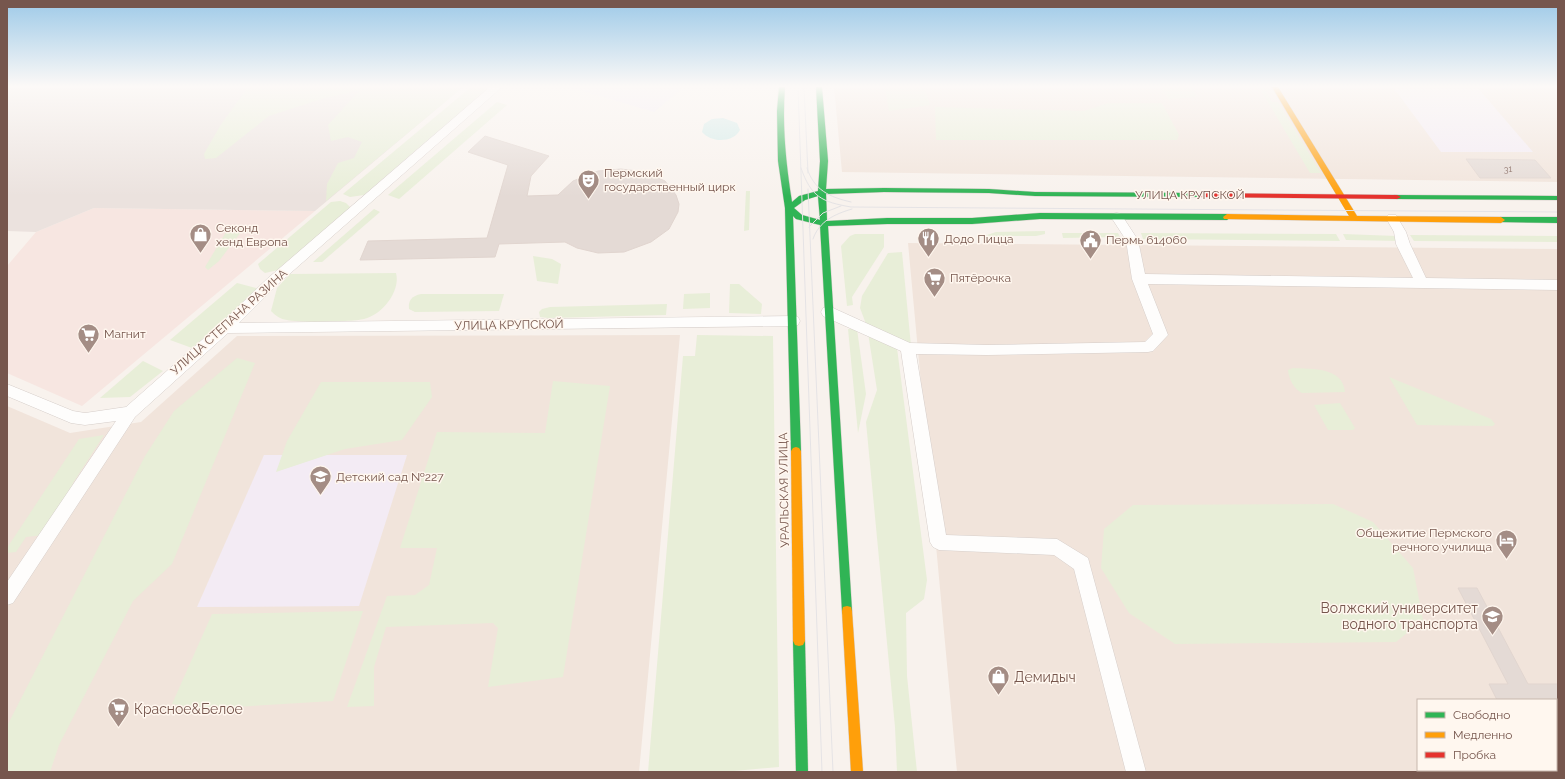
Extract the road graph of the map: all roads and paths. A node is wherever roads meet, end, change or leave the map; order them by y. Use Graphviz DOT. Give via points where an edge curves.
graph roads {
  1 [pos="455,123"];
  2 [pos="780,123"];
  3 [pos="822,123"];
  4 [pos="1297,123"];
  5 [pos="822,192"];
  6 [pos="1342,196"];
  7 [pos="1558,198"];
  8 [pos="789,208"];
  9 [pos="1117,217"];
  10 [pos="1354,218"];
  11 [pos="1392,218"];
  12 [pos="1555,222"];
  13 [pos="824,224"];
  14 [pos="1140,278"];
  15 [pos="1422,283"];
  16 [pos="1558,285"];
  17 [pos="828,312"];
  18 [pos="793,321"];
  19 [pos="225,328"];
  20 [pos="908,348"];
  21 [pos="7,390"];
  22 [pos="130,413"];
  23 [pos="7,597"];
  24 [pos="802,772"];
  25 [pos="857,772"];
  26 [pos="1136,772"];
  1 -- 19 [label="street, УЛИЦА СТЕПАНА РАЗИНА" via="272,282"];
  2 -- 8 [label="main road, УРАЛЬСКАЯ УЛИЦА" via="782,161"];
  3 -- 5 [label="main road" via="824,161"];
  4 -- 6 [label="main road"];
  5 -- 6 [label="main road, УЛИЦА КРУПСКОЙ" via="891,190 1035,194"];
  5 -- 8 [label="main road" via="802,198"];
  5 -- 13 [label="main road"];
  6 -- 7 [label="main road, УЛИЦА КРУПСКОЙ"];
  6 -- 10 [label="main road"];
  8 -- 13 [label="main road" via="799,217"];
  8 -- 18 [label="main road, УРАЛЬСКАЯ УЛИЦА"];
  9 -- 10 [label="main road, УЛИЦА КРУПСКОЙ"];
  9 -- 13 [label="main road, УЛИЦА КРУПСКОЙ" via="1040,216 972,221"];
  9 -- 14 [label="street" via="1132,240"];
  10 -- 11 [label="main road, УЛИЦА КРУПСКОЙ"];
  11 -- 12 [label="main road, УЛИЦА КРУПСКОЙ"];
  11 -- 15 [label="street"];
  13 -- 17 [label="main road"];
  14 -- 15 [label="street"];
  14 -- 20 [label="street" via="1161,335 1148,348"];
  15 -- 16 [label="street"];
  17 -- 20 [label="street"];
  17 -- 25 [label="main road"];
  18 -- 19 [label="street, УЛИЦА КРУПСКОЙ"];
  18 -- 24 [label="main road, УРАЛЬСКАЯ УЛИЦА"];
  19 -- 22 [label="street, УЛИЦА СТЕПАНА РАЗИНА"];
  20 -- 26 [label="street" via="939,542 1056,547 1082,564"];
  21 -- 22 [label="street" via="71,417 85,419"];
  22 -- 23 [label="street, УЛИЦА СТЕПАНА РАЗИНА"];
}
